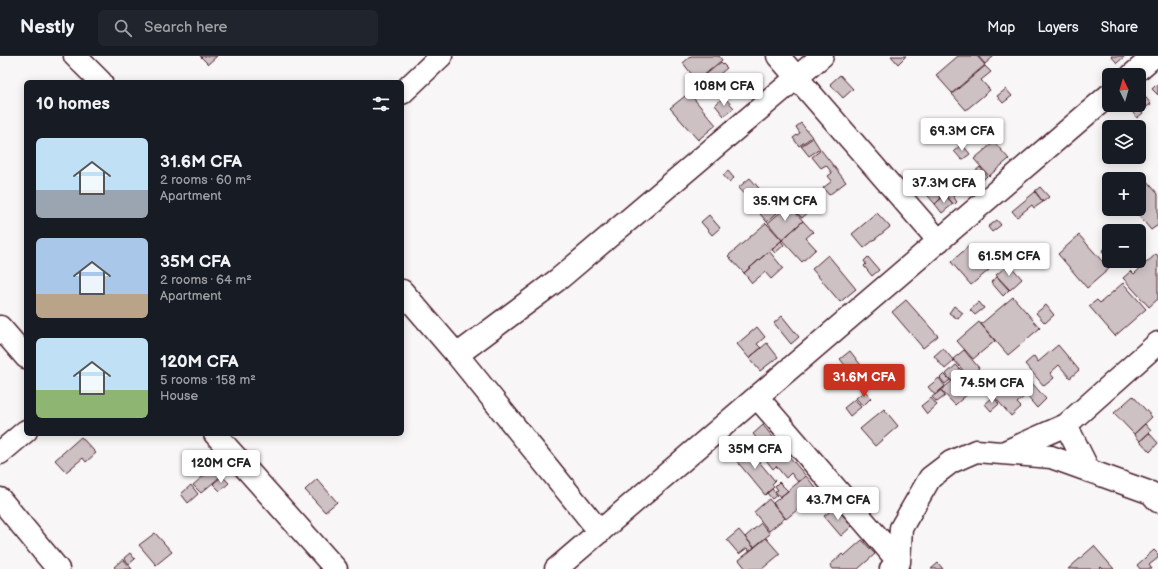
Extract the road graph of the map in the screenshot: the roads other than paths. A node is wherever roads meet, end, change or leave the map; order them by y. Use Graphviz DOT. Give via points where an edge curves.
graph roads {
  1 [pos="75,56"];
  2 [pos="441,56"];
  3 [pos="778,56"];
  4 [pos="822,56"];
  5 [pos="1154,56"];
  6 [pos="1140,68"];
  7 [pos="796,78"];
  8 [pos="99,80"];
  9 [pos="404,91"];
  10 [pos="1102,101"];
  11 [pos="939,241"];
  12 [pos="404,293"];
  13 [pos="0,327"];
  14 [pos="1158,343"];
  15 [pos="24,355"];
  16 [pos="457,355"];
  17 [pos="757,398"];
  18 [pos="1066,425"];
  19 [pos="24,433"];
  20 [pos="216,436"];
  21 [pos="0,453"];
  22 [pos="1004,453"];
  23 [pos="1089,471"];
  24 [pos="0,499"];
  25 [pos="1158,501"];
  26 [pos="600,532"];
  27 [pos="895,566"];
  28 [pos="58,569"];
  29 [pos="336,569"];
  30 [pos="556,569"];
  1 -- 8 [label="street"];
  2 -- 9 [label="street"];
  3 -- 7 [label="street"];
  4 -- 7 [label="street"];
  5 -- 6 [label="street"];
  7 -- 11 [label="street"];
  7 -- 16 [label="street" via="560,278"];
  10 -- 11 [label="street"];
  11 -- 17 [label="street"];
  12 -- 16 [label="street"];
  13 -- 15 [label="street"];
  14 -- 18 [label="street"];
  16 -- 26 [label="street"];
  17 -- 26 [label="street"];
  17 -- 27 [label="street"];
  18 -- 22 [label="street"];
  18 -- 23 [label="street"];
  19 -- 21 [label="street"];
  20 -- 29 [label="street"];
  22 -- 23 [label="street" via="1051,457"];
  22 -- 27 [label="street" via="976,450 951,462 930,478 902,528"];
  23 -- 25 [label="street" via="1151,493"];
  24 -- 28 [label="street"];
  26 -- 30 [label="street"];
}
